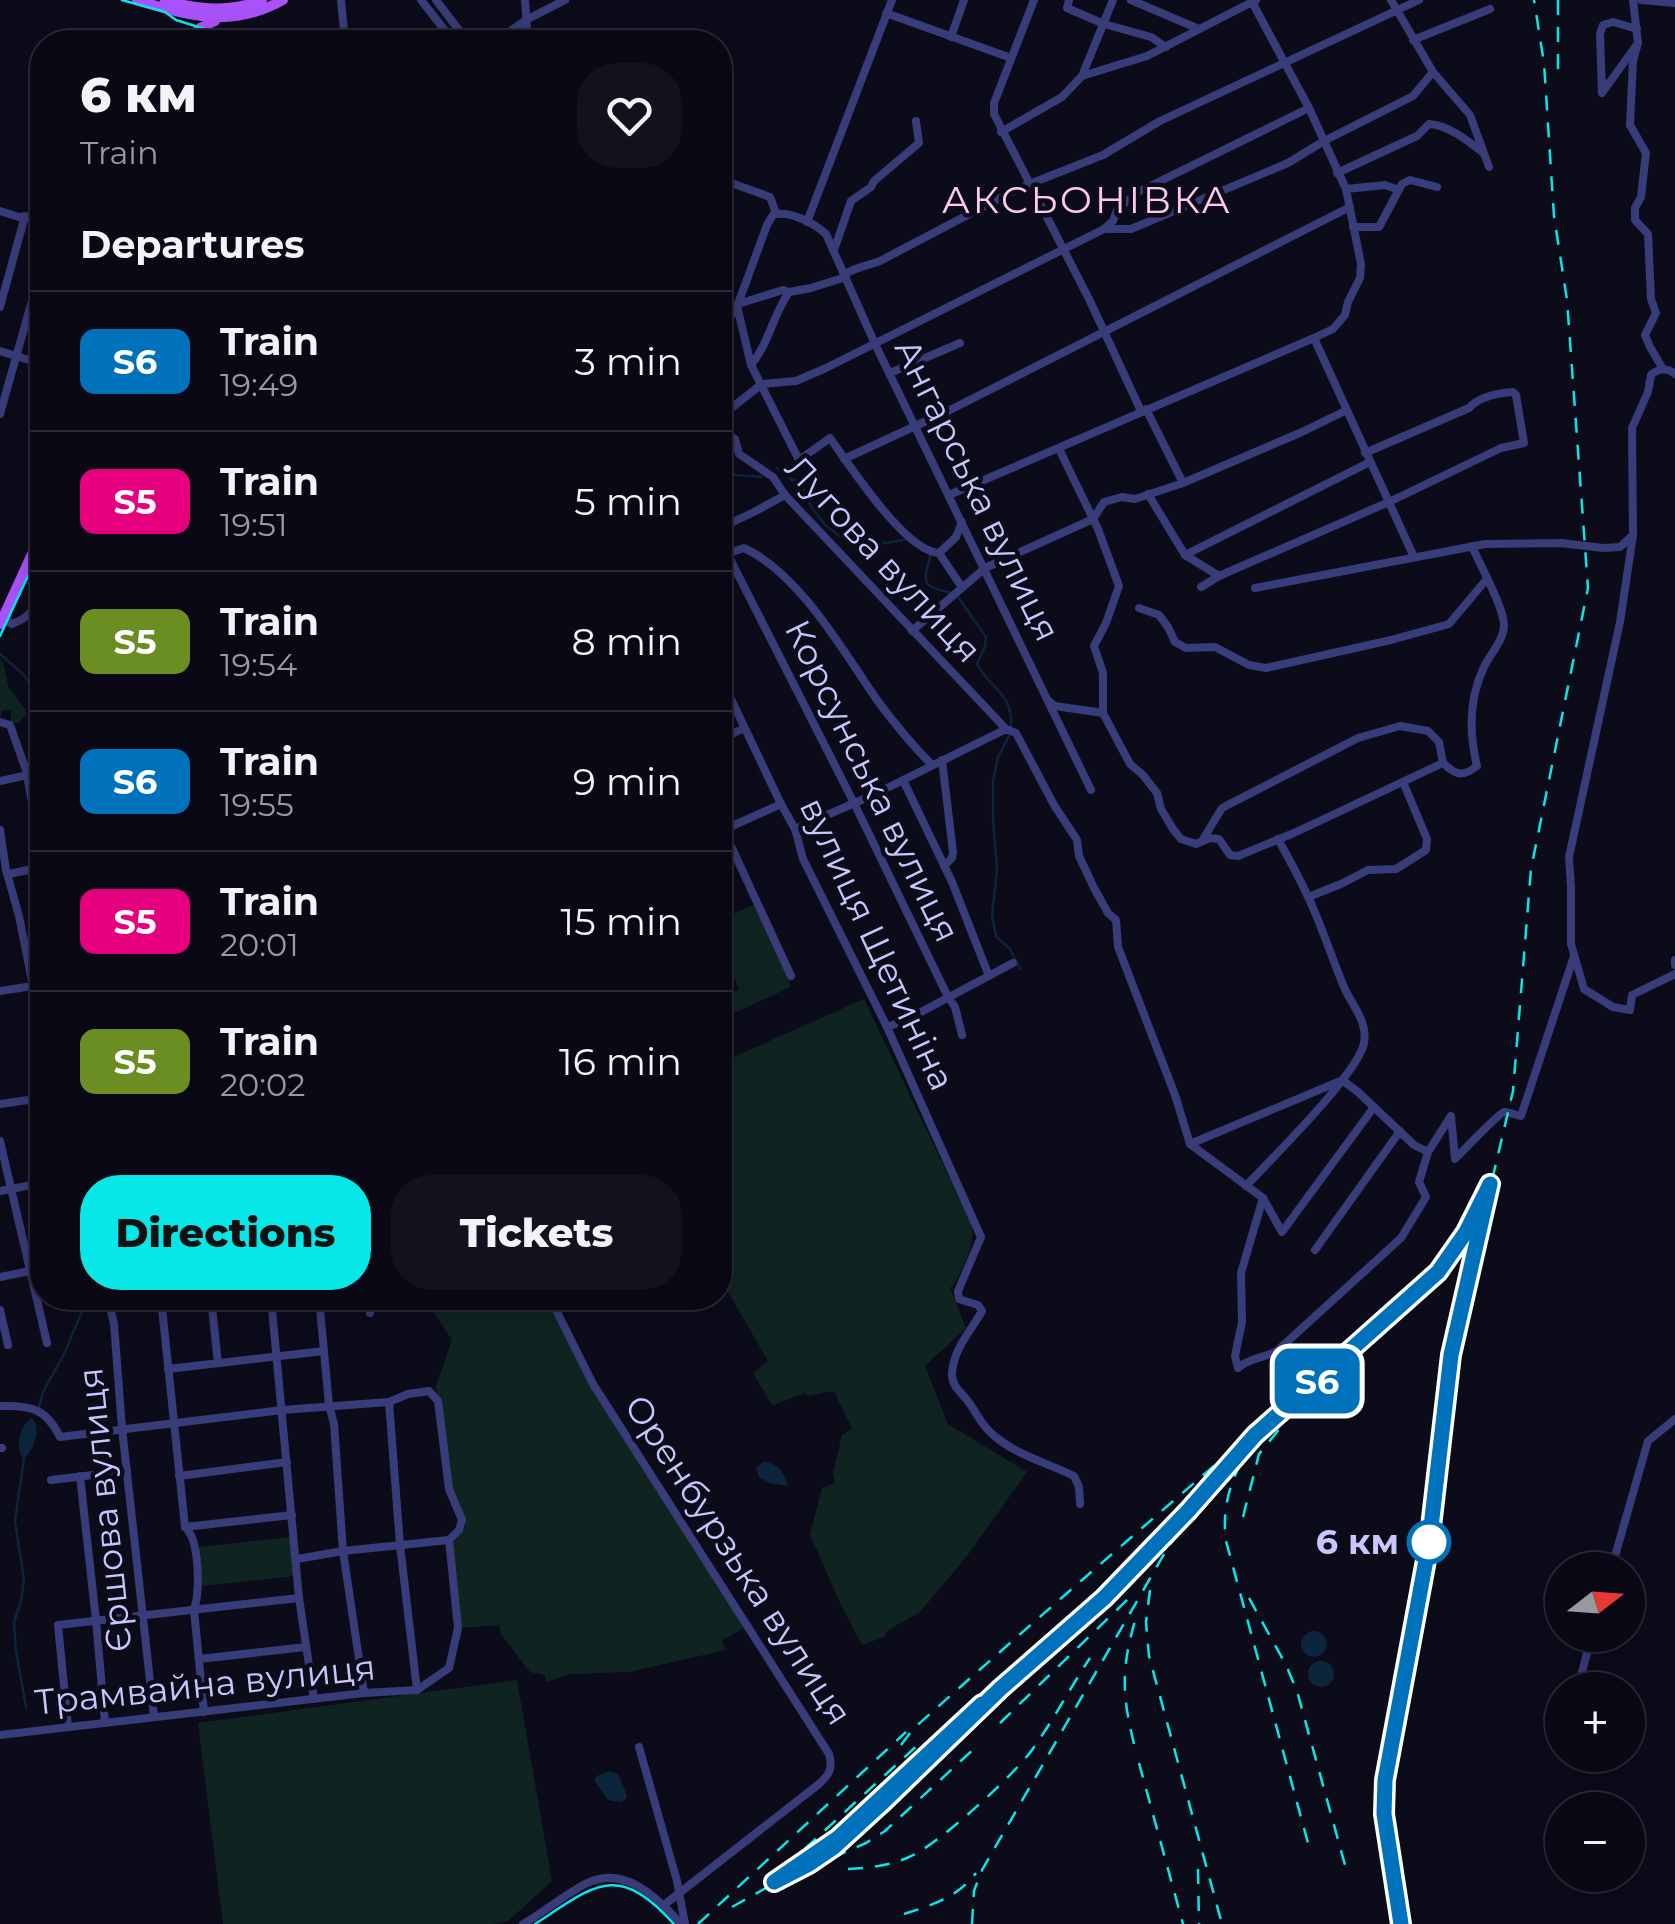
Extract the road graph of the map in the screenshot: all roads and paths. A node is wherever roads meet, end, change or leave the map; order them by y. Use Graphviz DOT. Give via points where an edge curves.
graph roads {
  1 [pos="137,0"];
  2 [pos="165,0"];
  3 [pos="262,0"];
  4 [pos="283,0"];
  5 [pos="342,0"];
  6 [pos="421,0"];
  7 [pos="436,0"];
  8 [pos="524,0"];
  9 [pos="565,0"];
  10 [pos="892,0"];
  11 [pos="964,0"];
  12 [pos="1034,0"];
  13 [pos="1069,0"];
  14 [pos="1113,0"];
  15 [pos="1131,0"];
  16 [pos="1230,0"];
  17 [pos="1391,0"];
  18 [pos="1419,0"];
  19 [pos="1633,0"];
  20 [pos="1641,0"];
  21 [pos="1251,3"];
  22 [pos="1675,4"];
  23 [pos="1396,10"];
  24 [pos="1490,10"];
  25 [pos="192,12"];
  26 [pos="886,13"];
  27 [pos="226,18"];
  28 [pos="526,20"];
  29 [pos="1104,24"];
  30 [pos="1637,28"];
  31 [pos="1199,29"];
  32 [pos="189,30"];
  33 [pos="198,30"];
  34 [pos="345,30"];
  35 [pos="445,30"];
  36 [pos="459,30"];
  37 [pos="512,30"];
  38 [pos="527,30"];
  39 [pos="951,37"];
  40 [pos="1413,40"];
  41 [pos="1638,43"];
  42 [pos="1166,47"];
  43 [pos="1011,58"];
  44 [pos="1285,63"];
  45 [pos="1433,72"];
  46 [pos="1082,76"];
  47 [pos="1308,108"];
  48 [pos="916,121"];
  49 [pos="1001,132"];
  50 [pos="1324,142"];
  51 [pos="1485,154"];
  52 [pos="1488,167"];
  53 [pos="1338,173"];
  54 [pos="732,182"];
  55 [pos="1029,183"];
  56 [pos="1437,187"];
  57 [pos="1346,189"];
  58 [pos="1399,190"];
  59 [pos="1350,206"];
  60 [pos="0,211"];
  61 [pos="776,213"];
  62 [pos="25,216"];
  63 [pos="30,216"];
  64 [pos="806,222"];
  65 [pos="1353,227"];
  66 [pos="1104,229"];
  67 [pos="834,250"];
  68 [pos="1062,250"];
  69 [pos="846,276"];
  70 [pos="789,292"];
  71 [pos="737,305"];
  72 [pos="30,307"];
  73 [pos="0,308"];
  74 [pos="732,309"];
  75 [pos="732,313"];
  76 [pos="1104,332"];
  77 [pos="1314,338"];
  78 [pos="960,343"];
  79 [pos="875,344"];
  80 [pos="0,350"];
  81 [pos="17,354"];
  82 [pos="30,359"];
  83 [pos="752,365"];
  84 [pos="1663,369"];
  85 [pos="890,373"];
  86 [pos="1675,374"];
  87 [pos="762,384"];
  88 [pos="732,408"];
  89 [pos="1144,410"];
  90 [pos="1346,411"];
  91 [pos="0,414"];
  92 [pos="915,426"];
  93 [pos="732,437"];
  94 [pos="1058,449"];
  95 [pos="1368,458"];
  96 [pos="844,459"];
  97 [pos="1183,483"];
  98 [pos="785,494"];
  99 [pos="1148,494"];
  100 [pos="949,495"];
  101 [pos="1389,502"];
  102 [pos="1093,519"];
  103 [pos="732,522"];
  104 [pos="962,522"];
  105 [pos="1634,535"];
  106 [pos="1472,546"];
  107 [pos="732,552"];
  108 [pos="934,552"];
  109 [pos="1186,555"];
  110 [pos="1414,557"];
  111 [pos="30,559"];
  112 [pos="985,568"];
  113 [pos="732,570"];
  114 [pos="1219,576"];
  115 [pos="1486,580"];
  116 [pos="1201,587"];
  117 [pos="1255,588"];
  118 [pos="957,591"];
  119 [pos="1139,608"];
  120 [pos="30,614"];
  121 [pos="2,621"];
  122 [pos="912,631"];
  123 [pos="1046,698"];
  124 [pos="732,702"];
  125 [pos="1103,713"];
  126 [pos="0,722"];
  127 [pos="744,728"];
  128 [pos="1011,731"];
  129 [pos="732,734"];
  130 [pos="942,760"];
  131 [pos="1443,763"];
  132 [pos="932,765"];
  133 [pos="27,775"];
  134 [pos="903,780"];
  135 [pos="0,781"];
  136 [pos="1404,782"];
  137 [pos="1091,790"];
  138 [pos="30,791"];
  139 [pos="854,803"];
  140 [pos="780,804"];
  141 [pos="732,823"];
  142 [pos="795,829"];
  143 [pos="0,830"];
  144 [pos="1278,839"];
  145 [pos="1202,841"];
  146 [pos="732,850"];
  147 [pos="944,866"];
  148 [pos="30,868"];
  149 [pos="5,871"];
  150 [pos="1308,897"];
  151 [pos="1574,956"];
  152 [pos="1014,963"];
  153 [pos="30,968"];
  154 [pos="1675,974"];
  155 [pos="791,976"];
  156 [pos="989,976"];
  157 [pos="30,985"];
  158 [pos="0,990"];
  159 [pos="948,997"];
  160 [pos="887,1027"];
  161 [pos="962,1034"];
  162 [pos="1342,1080"];
  163 [pos="30,1100"];
  164 [pos="0,1104"];
  165 [pos="1374,1107"];
  166 [pos="1400,1131"];
  167 [pos="0,1141"];
  168 [pos="1190,1144"];
  169 [pos="1428,1152"];
  170 [pos="30,1185"];
  171 [pos="1246,1186"];
  172 [pos="12,1188"];
  173 [pos="0,1191"];
  174 [pos="1263,1198"];
  175 [pos="1314,1250"];
  176 [pos="30,1271"];
  177 [pos="0,1277"];
  178 [pos="0,1310"];
  179 [pos="39,1310"];
  180 [pos="111,1310"];
  181 [pos="162,1310"];
  182 [pos="212,1310"];
  183 [pos="271,1310"];
  184 [pos="320,1310"];
  185 [pos="556,1310"];
  186 [pos="5,1340"];
  187 [pos="47,1343"];
  188 [pos="324,1352"];
  189 [pos="277,1356"];
  190 [pos="218,1363"];
  191 [pos="168,1369"];
  192 [pos="390,1402"];
  193 [pos="329,1405"];
  194 [pos="0,1406"];
  195 [pos="282,1410"];
  196 [pos="1675,1419"];
  197 [pos="173,1422"];
  198 [pos="122,1428"];
  199 [pos="288,1462"];
  200 [pos="127,1471"];
  201 [pos="80,1476"];
  202 [pos="179,1476"];
  203 [pos="51,1480"];
  204 [pos="1080,1504"];
  205 [pos="292,1515"];
  206 [pos="185,1527"];
  207 [pos="449,1540"];
  208 [pos="400,1545"];
  209 [pos="344,1550"];
  210 [pos="1616,1552"];
  211 [pos="296,1559"];
  212 [pos="299,1598"];
  213 [pos="194,1610"];
  214 [pos="144,1615"];
  215 [pos="96,1620"];
  216 [pos="306,1647"];
  217 [pos="200,1659"];
  218 [pos="417,1690"];
  219 [pos="364,1693"];
  220 [pos="314,1699"];
  221 [pos="204,1712"];
  222 [pos="154,1717"];
  223 [pos="105,1723"];
  224 [pos="68,1728"];
  225 [pos="0,1735"];
  226 [pos="639,1747"];
  227 [pos="679,1892"];
  228 [pos="664,1905"];
  229 [pos="523,1924"];
  230 [pos="683,1924"];
  1 -- 25 [label="main road"];
  2 -- 25 [label="main road"];
  3 -- 25 [label="main road"];
  4 -- 27 [label="main road"];
  5 -- 34 [label="street"];
  6 -- 35 [label="street"];
  7 -- 36 [label="street"];
  8 -- 28 [label="street"];
  9 -- 28 [label="street"];
  10 -- 26 [label="street"];
  11 -- 39 [label="street"];
  12 -- 43 [label="street"];
  13 -- 29 [label="street" via="1067,8"];
  14 -- 29 [label="street"];
  15 -- 31 [label="street"];
  16 -- 21 [label="street"];
  17 -- 23 [label="street"];
  18 -- 23 [label="street"];
  19 -- 30 [label="street"];
  20 -- 22 [label="street"];
  21 -- 31 [label="street"];
  21 -- 44 [label="street"];
  23 -- 40 [label="street"];
  23 -- 44 [label="street"];
  24 -- 40 [label="street"];
  25 -- 27 [label="main road"];
  25 -- 32 [label="main road"];
  26 -- 39 [label="street"];
  26 -- 64 [label="street"];
  27 -- 33 [label="main road"];
  28 -- 37 [label="street"];
  28 -- 38 [label="street"];
  29 -- 42 [label="street"];
  29 -- 46 [label="street"];
  30 -- 41 [label="street"];
  30 -- 41 [label="street" via="1603,26 1602,93"];
  31 -- 42 [label="street"];
  39 -- 43 [label="street"];
  40 -- 45 [label="street"];
  41 -- 84 [label="street" via="1630,125 1646,153 1635,220 1648,234 1656,312 1645,335"];
  42 -- 46 [label="street"];
  43 -- 49 [label="street" via="993,108"];
  44 -- 47 [label="street"];
  44 -- 55 [label="street" via="1103,155"];
  45 -- 50 [label="street" via="1413,96"];
  45 -- 51 [label="street" via="1470,115"];
  46 -- 49 [label="street" via="1062,97"];
  47 -- 50 [label="street"];
  47 -- 66 [label="street" via="1138,192"];
  48 -- 67 [label="street" via="919,143 851,201"];
  49 -- 55 [label="street"];
  50 -- 53 [label="street"];
  50 -- 66 [label="street" via="1131,229"];
  51 -- 52 [label="street"];
  51 -- 53 [label="street" via="1428,124 1417,136"];
  53 -- 57 [label="street"];
  54 -- 61 [label="street" via="770,197"];
  55 -- 68 [label="street"];
  55 -- 69 [label="street"];
  56 -- 58 [label="street" via="1410,180"];
  57 -- 58 [label="street"];
  57 -- 59 [label="street"];
  58 -- 65 [label="street" via="1379,227"];
  59 -- 65 [label="street"];
  59 -- 76 [label="street"];
  60 -- 62 [label="street"];
  61 -- 64 [label="street"];
  61 -- 71 [label="street"];
  62 -- 63 [label="street"];
  62 -- 73 [label="street"];
  64 -- 67 [label="street, Ангарська вулиця" via="826,234"];
  65 -- 77 [label="street" via="1360,278 1345,315"];
  66 -- 68 [label="street"];
  67 -- 69 [label="street, Ангарська вулиця"];
  68 -- 76 [label="street"];
  68 -- 79 [label="street"];
  69 -- 70 [label="street"];
  69 -- 79 [label="street, Ангарська вулиця"];
  70 -- 71 [label="street"];
  70 -- 83 [label="street"];
  71 -- 74 [label="street"];
  71 -- 75 [label="street"];
  71 -- 83 [label="street"];
  72 -- 81 [label="street"];
  76 -- 89 [label="street"];
  76 -- 92 [label="street"];
  77 -- 89 [label="street"];
  77 -- 90 [label="street"];
  78 -- 85 [label="street"];
  79 -- 85 [label="street, Ангарська вулиця"];
  79 -- 87 [label="street" via="796,381"];
  80 -- 81 [label="street"];
  81 -- 82 [label="street"];
  81 -- 91 [label="street"];
  83 -- 87 [label="street"];
  84 -- 86 [label="street"];
  84 -- 105 [label="street" via="1651,375 1632,428"];
  85 -- 92 [label="street, Ангарська вулиця"];
  87 -- 88 [label="street"];
  87 -- 96 [label="street" via="798,460 830,438"];
  89 -- 94 [label="street"];
  89 -- 97 [label="street"];
  90 -- 95 [label="street"];
  90 -- 97 [label="street"];
  92 -- 96 [label="street"];
  92 -- 100 [label="street, Ангарська вулиця"];
  93 -- 98 [label="street, Лугова вулиця" via="739,454"];
  94 -- 100 [label="street"];
  94 -- 102 [label="street"];
  95 -- 101 [label="street"];
  95 -- 101 [label="street" via="1474,402 1516,395 1524,443"];
  95 -- 109 [label="street"];
  96 -- 108 [label="street" via="910,539"];
  97 -- 99 [label="street"];
  98 -- 103 [label="street"];
  98 -- 122 [label="street, Лугова вулиця"];
  99 -- 102 [label="street" via="1104,502"];
  99 -- 109 [label="street"];
  100 -- 104 [label="street, Ангарська вулиця"];
  101 -- 110 [label="street"];
  101 -- 114 [label="street"];
  102 -- 112 [label="street"];
  102 -- 125 [label="street" via="1118,586 1094,646 1103,673"];
  104 -- 108 [label="street" via="956,537"];
  104 -- 112 [label="street, Ангарська вулиця"];
  105 -- 106 [label="street" via="1620,547"];
  105 -- 151 [label="street" via="1569,857"];
  106 -- 110 [label="street"];
  106 -- 115 [label="street"];
  107 -- 132 [label="street" via="750,550 801,595"];
  108 -- 118 [label="street"];
  109 -- 114 [label="street"];
  110 -- 117 [label="street"];
  111 -- 121 [label="main road"];
  112 -- 118 [label="street"];
  112 -- 123 [label="street, Ангарська вулиця"];
  113 -- 139 [label="street, Корсунська вулиця"];
  114 -- 116 [label="street"];
  115 -- 119 [label="street" via="1449,624 1266,668 1215,647 1186,648 1159,615"];
  115 -- 131 [label="street" via="1504,624 1473,699 1476,766 1464,775"];
  118 -- 122 [label="street"];
  120 -- 121 [label="street" via="12,624"];
  122 -- 128 [label="street, Лугова вулиця"];
  123 -- 125 [label="street" via="1054,706"];
  123 -- 137 [label="street, Ангарська вулиця"];
  124 -- 127 [label="street, вулиця Щетиніна"];
  125 -- 145 [label="street" via="1173,829 1182,839"];
  126 -- 133 [label="street" via="10,725"];
  127 -- 129 [label="street"];
  127 -- 140 [label="street, вулиця Щетиніна"];
  128 -- 130 [label="street"];
  128 -- 168 [label="street, Лугова вулиця" via="1116,920 1118,947"];
  130 -- 132 [label="street"];
  130 -- 147 [label="street" via="953,844"];
  131 -- 136 [label="street"];
  131 -- 145 [label="street" via="1439,742 1428,731 1400,726 1358,738 1222,808"];
  132 -- 134 [label="street"];
  133 -- 135 [label="street"];
  133 -- 138 [label="street"];
  134 -- 139 [label="street"];
  134 -- 147 [label="street"];
  136 -- 144 [label="street"];
  136 -- 150 [label="street" via="1426,850 1396,868 1368,870"];
  139 -- 142 [label="street"];
  139 -- 159 [label="street, Корсунська вулиця"];
  140 -- 141 [label="street"];
  140 -- 142 [label="street, вулиця Щетиніна"];
  142 -- 160 [label="street, вулиця Щетиніна" via="803,859"];
  143 -- 149 [label="street"];
  144 -- 145 [label="street" via="1238,856 1218,839"];
  144 -- 150 [label="street"];
  146 -- 155 [label="street"];
  147 -- 156 [label="street"];
  148 -- 149 [label="street"];
  149 -- 153 [label="street"];
  150 -- 162 [label="street" via="1364,1033 1364,1046"];
  151 -- 154 [label="street" via="1584,990 1612,1007 1630,1010 1632,995"];
  151 -- 169 [label="street" via="1520,1116 1497,1115 1454,1159 1452,1116"];
  152 -- 156 [label="street"];
  156 -- 159 [label="street"];
  157 -- 158 [label="street"];
  159 -- 160 [label="street"];
  159 -- 161 [label="street, Корсунська вулиця"];
  160 -- 204 [label="street, вулиця Щетиніна" via="981,1237 958,1291 959,1300 982,1311 962,1339 955,1386 990,1432 1024,1456 1074,1476"];
  162 -- 165 [label="street"];
  162 -- 168 [label="street"];
  162 -- 171 [label="street"];
  163 -- 164 [label="street"];
  165 -- 166 [label="street"];
  165 -- 174 [label="street" via="1282,1232"];
  166 -- 169 [label="street"];
  166 -- 175 [label="street"];
  167 -- 172 [label="street"];
  168 -- 171 [label="street"];
  169 -- 174 [label="street" via="1420,1182 1426,1197 1401,1238 1277,1352 1238,1368 1241,1273"];
  170 -- 172 [label="street"];
  171 -- 174 [label="street"];
  172 -- 173 [label="street"];
  172 -- 176 [label="street"];
  176 -- 177 [label="street"];
  178 -- 186 [label="street"];
  179 -- 187 [label="street"];
  180 -- 198 [label="street, Єршова вулиця"];
  181 -- 191 [label="street"];
  182 -- 190 [label="street"];
  183 -- 189 [label="street"];
  184 -- 188 [label="street"];
  185 -- 227 [label="street, Оренбурзька вулиця" via="593,1384 829,1754 830,1773 819,1784"];
  188 -- 189 [label="street"];
  188 -- 193 [label="street"];
  189 -- 190 [label="street"];
  189 -- 195 [label="street"];
  190 -- 191 [label="street"];
  191 -- 197 [label="street"];
  192 -- 193 [label="street"];
  192 -- 207 [label="street" via="429,1391 438,1401 448,1489 462,1520"];
  192 -- 208 [label="street"];
  193 -- 195 [label="street"];
  193 -- 209 [label="street"];
  194 -- 198 [label="street" via="39,1411 60,1437"];
  195 -- 197 [label="street"];
  195 -- 199 [label="street"];
  196 -- 210 [label="street" via="1648,1441"];
  197 -- 198 [label="street"];
  197 -- 202 [label="street"];
  198 -- 200 [label="street, Єршова вулиця"];
  199 -- 202 [label="street"];
  199 -- 205 [label="street"];
  200 -- 201 [label="street"];
  200 -- 214 [label="street, Єршова вулиця"];
  201 -- 203 [label="street"];
  201 -- 215 [label="street"];
  202 -- 206 [label="street"];
  205 -- 206 [label="street"];
  205 -- 211 [label="street"];
  206 -- 213 [label="street" via="197,1564"];
  207 -- 208 [label="street"];
  207 -- 218 [label="street" via="458,1628 449,1668"];
  208 -- 209 [label="street"];
  208 -- 218 [label="street"];
  209 -- 211 [label="street"];
  209 -- 219 [label="street"];
  211 -- 212 [label="street"];
  212 -- 213 [label="street"];
  212 -- 216 [label="street"];
  213 -- 214 [label="street"];
  213 -- 217 [label="street"];
  214 -- 215 [label="street"];
  214 -- 222 [label="street, Єршова вулиця"];
  215 -- 223 [label="street"];
  215 -- 224 [label="street" via="58,1625"];
  216 -- 217 [label="street"];
  216 -- 220 [label="street"];
  217 -- 221 [label="street"];
  218 -- 219 [label="street, Трамвайна вулиця"];
  219 -- 220 [label="street, Трамвайна вулиця"];
  220 -- 221 [label="street, Трамвайна вулиця"];
  221 -- 222 [label="street, Трамвайна вулиця"];
  222 -- 223 [label="street, Трамвайна вулиця"];
  223 -- 224 [label="street, Трамвайна вулиця"];
  224 -- 225 [label="street, Трамвайна вулиця"];
  226 -- 227 [label="street"];
  227 -- 228 [label="street, Оренбурзька вулиця"];
  227 -- 230 [label="street"];
  228 -- 229 [label="street" via="639,1886 602,1879"];
  228 -- 230 [label="street"];
}
